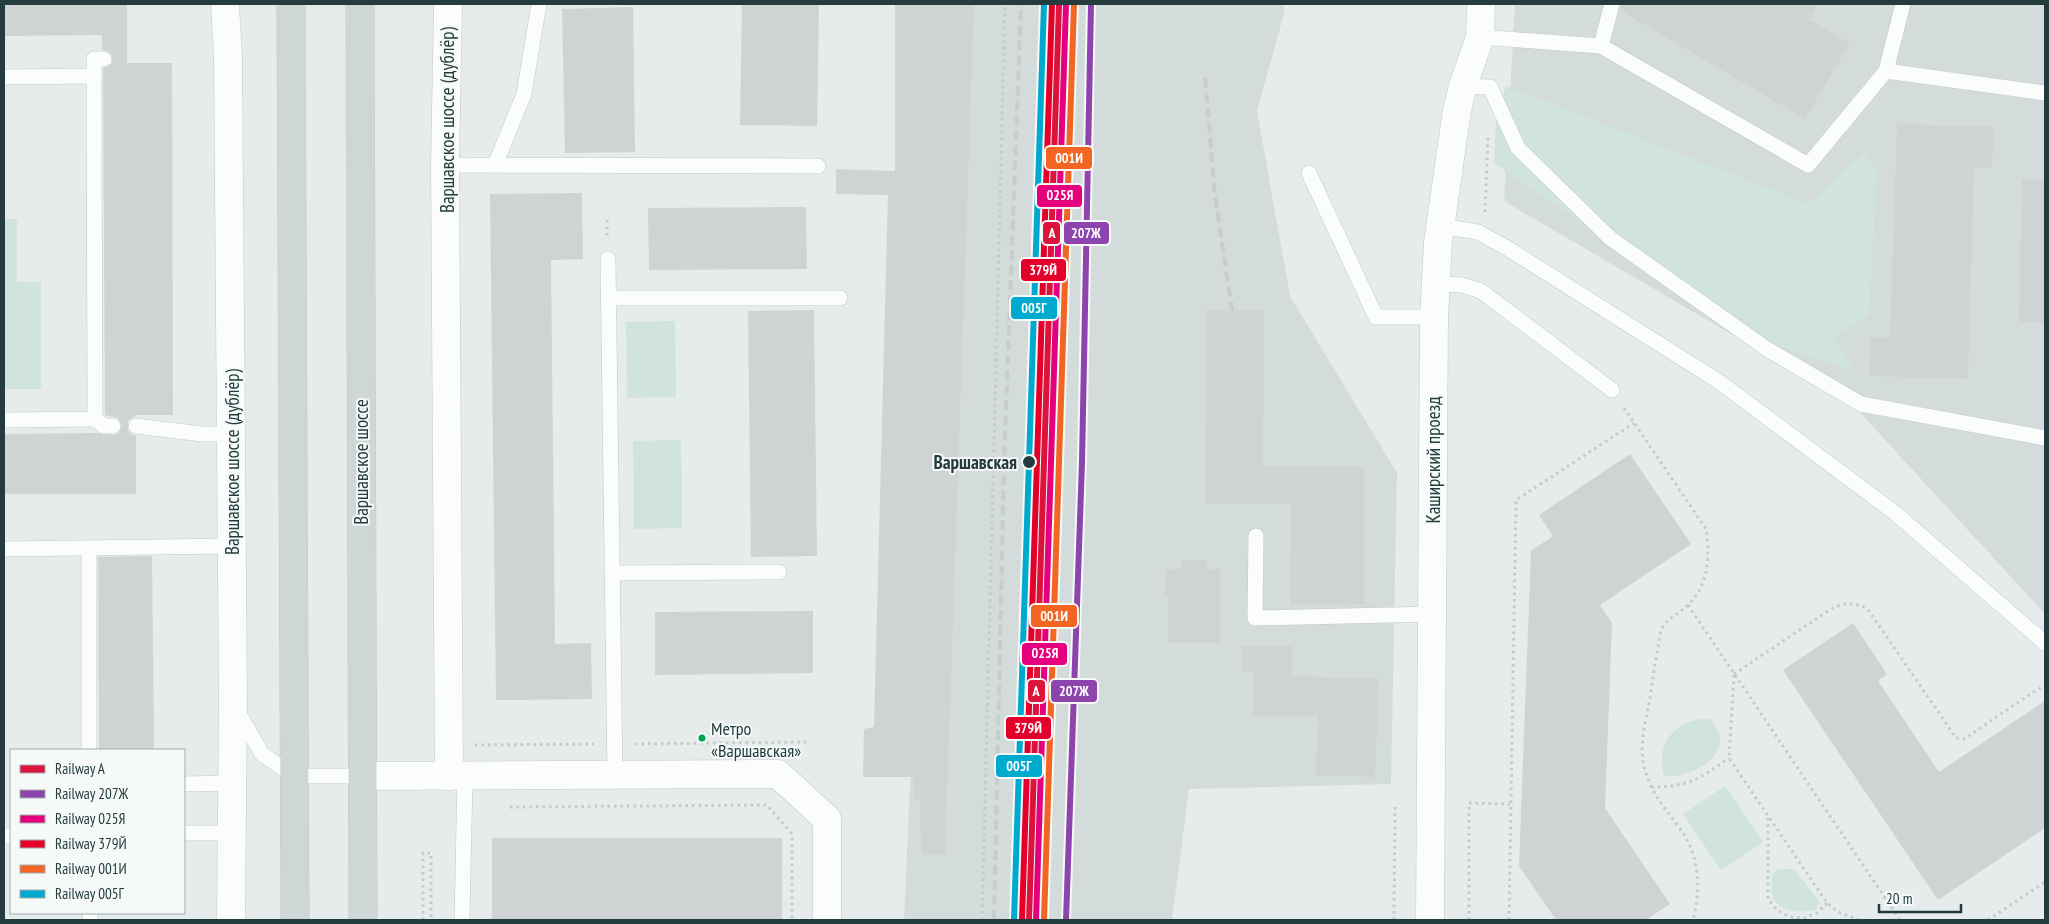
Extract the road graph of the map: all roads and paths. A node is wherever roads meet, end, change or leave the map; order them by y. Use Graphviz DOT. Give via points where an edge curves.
graph roads {
  1 [pos="226,4"];
  2 [pos="291,4"];
  3 [pos="360,4"];
  4 [pos="448,4"];
  5 [pos="539,4"];
  6 [pos="1005,4"];
  7 [pos="1075,4"];
  8 [pos="1481,4"];
  9 [pos="1612,4"];
  10 [pos="1903,4"];
  11 [pos="1480,37"];
  12 [pos="1601,46"];
  13 [pos="104,59"];
  14 [pos="1886,71"];
  15 [pos="4,76"];
  16 [pos="94,76"];
  17 [pos="1463,86"];
  18 [pos="2045,93"];
  19 [pos="445,165"];
  20 [pos="495,165"];
  21 [pos="818,166"];
  22 [pos="1309,173"];
  23 [pos="1440,226"];
  24 [pos="608,259"];
  25 [pos="1436,284"];
  26 [pos="608,298"];
  27 [pos="840,298"];
  28 [pos="1434,317"];
  29 [pos="1612,390"];
  30 [pos="95,419"];
  31 [pos="4,420"];
  32 [pos="1634,423"];
  33 [pos="113,426"];
  34 [pos="136,426"];
  35 [pos="232,434"];
  36 [pos="2045,438"];
  37 [pos="1256,536"];
  38 [pos="232,546"];
  39 [pos="89,548"];
  40 [pos="4,549"];
  41 [pos="779,572"];
  42 [pos="612,573"];
  43 [pos="1688,606"];
  44 [pos="1432,614"];
  45 [pos="2045,643"];
  46 [pos="1734,674"];
  47 [pos="2045,687"];
  48 [pos="233,703"];
  49 [pos="89,749"];
  50 [pos="1729,758"];
  51 [pos="294,776"];
  52 [pos="361,776"];
  53 [pos="457,776"];
  54 [pos="615,776"];
  55 [pos="231,783"];
  56 [pos="185,784"];
  57 [pos="1651,787"];
  58 [pos="1394,803"];
  59 [pos="1510,804"];
  60 [pos="510,807"];
  61 [pos="1768,816"];
  62 [pos="231,833"];
  63 [pos="185,834"];
  64 [pos="2045,882"];
  65 [pos="1827,902"];
  66 [pos="231,920"];
  67 [pos="295,920"];
  68 [pos="363,920"];
  69 [pos="423,920"];
  70 [pos="431,920"];
  71 [pos="462,920"];
  72 [pos="792,920"];
  73 [pos="827,920"];
  74 [pos="982,920"];
  75 [pos="1042,920"];
  76 [pos="1394,920"];
  77 [pos="1430,920"];
  78 [pos="1469,920"];
  79 [pos="1509,920"];
  80 [pos="1693,920"];
  81 [pos="1859,920"];
  82 [pos="1900,920"];
  83 [pos="1988,920"];
  1 -- 35 [label="street, Варшавское шоссе (дублёр)"];
  2 -- 51 [label="main road"];
  3 -- 52 [label="main road, Варшавское шоссе"];
  4 -- 19 [label="street, Варшавское шоссе (дублёр)"];
  5 -- 20 [label="lane" via="524,94"];
  6 -- 74 [label="path"];
  7 -- 75 [label="path"];
  8 -- 11 [label="street, Каширский проезд"];
  9 -- 12 [label="lane"];
  10 -- 14 [label="lane"];
  11 -- 12 [label="lane"];
  11 -- 17 [label="street, Каширский проезд"];
  12 -- 14 [label="lane" via="1808,165"];
  13 -- 16 [label="lane" via="94,59"];
  14 -- 18 [label="lane"];
  15 -- 16 [label="lane"];
  16 -- 30 [label="lane"];
  17 -- 23 [label="street, Каширский проезд"];
  17 -- 36 [label="lane" via="1490,86 1518,148 1610,238 1767,349 1861,404"];
  19 -- 20 [label="lane"];
  19 -- 53 [label="street, Варшавское шоссе (дублёр)"];
  20 -- 21 [label="lane"];
  22 -- 28 [label="lane" via="1376,317"];
  23 -- 25 [label="street, Каширский проезд"];
  23 -- 45 [label="lane" via="1478,232 1507,248 1718,381 1894,512"];
  24 -- 26 [label="lane"];
  25 -- 28 [label="street, Каширский проезд"];
  25 -- 29 [label="lane" via="1462,285 1481,291"];
  26 -- 27 [label="lane"];
  26 -- 42 [label="lane"];
  28 -- 44 [label="street, Каширский проезд"];
  29 -- 32 [label="path"];
  30 -- 31 [label="lane"];
  30 -- 33 [label="lane" via="104,426"];
  32 -- 43 [label="path" via="1706,529 1707,570"];
  32 -- 59 [label="path" via="1516,500"];
  34 -- 35 [label="lane"];
  35 -- 38 [label="street, Варшавское шоссе (дублёр)"];
  37 -- 44 [label="lane" via="1255,618"];
  38 -- 39 [label="lane"];
  38 -- 48 [label="street, Варшавское шоссе (дублёр)"];
  39 -- 40 [label="lane"];
  39 -- 49 [label="lane"];
  41 -- 42 [label="lane"];
  42 -- 54 [label="lane"];
  43 -- 46 [label="path"];
  43 -- 57 [label="path" via="1666,621 1661,630 1642,753"];
  44 -- 77 [label="street, Каширский проезд"];
  46 -- 47 [label="path" via="1828,610 1840,603 1852,602 1867,608 1956,738 1964,739"];
  46 -- 50 [label="path"];
  46 -- 82 [label="path"];
  48 -- 51 [label="lane" via="262,754"];
  48 -- 55 [label="street, Варшавское шоссе (дублёр)"];
  50 -- 57 [label="path" via="1698,779 1669,787"];
  50 -- 61 [label="path"];
  51 -- 52 [label="lane"];
  51 -- 67 [label="main road"];
  52 -- 53 [label="street"];
  52 -- 68 [label="main road, Варшавское шоссе"];
  53 -- 54 [label="street"];
  53 -- 71 [label="lane"];
  54 -- 73 [label="street" via="778,774 827,819"];
  55 -- 56 [label="lane"];
  55 -- 62 [label="street, Варшавское шоссе (дублёр)"];
  57 -- 80 [label="path" via="1665,811 1682,830 1693,853 1698,877 1698,902"];
  58 -- 76 [label="path"];
  59 -- 78 [label="path" via="1469,803"];
  59 -- 79 [label="path"];
  60 -- 72 [label="path" via="767,805 792,834"];
  61 -- 65 [label="path"];
  61 -- 65 [label="path" via="1768,899 1777,910 1790,917 1804,918 1817,913"];
  62 -- 63 [label="lane"];
  62 -- 66 [label="street, Варшавское шоссе (дублёр)"];
  64 -- 83 [label="path"];
  65 -- 81 [label="path" via="1838,912"];
  69 -- 70 [label="path" via="423,853 431,853"];
}
